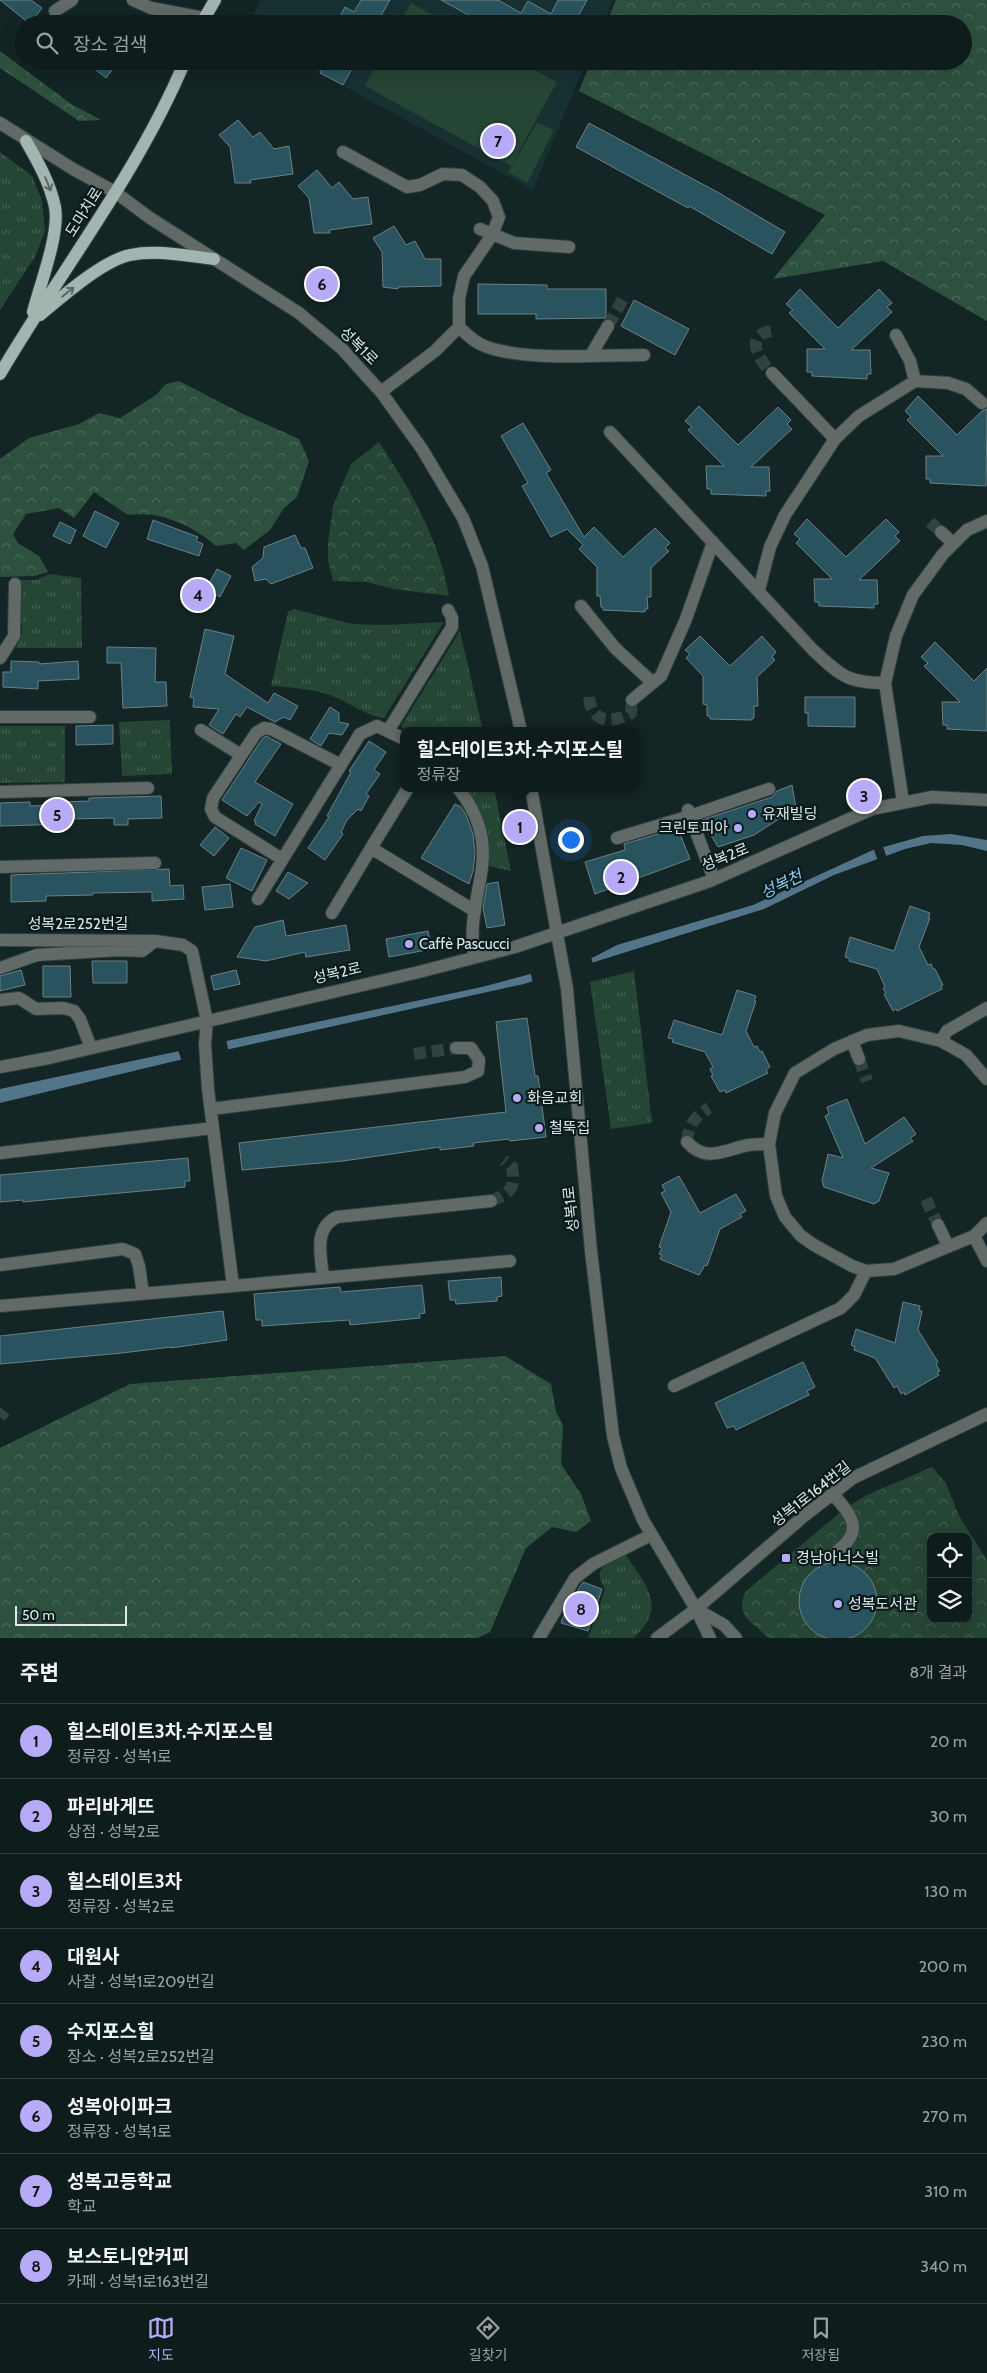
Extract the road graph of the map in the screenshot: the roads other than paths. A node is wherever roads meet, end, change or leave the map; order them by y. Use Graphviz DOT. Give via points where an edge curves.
graph roads {
  1 [pos="72,0"];
  2 [pos="133,0"];
  3 [pos="215,0"];
  4 [pos="55,11"];
  5 [pos="178,15"];
  6 [pos="206,15"];
  7 [pos="181,70"];
  8 [pos="0,123"];
  9 [pos="26,141"];
  10 [pos="343,152"];
  11 [pos="115,192"];
  12 [pos="480,228"];
  13 [pos="492,235"];
  14 [pos="569,247"];
  15 [pos="214,259"];
  16 [pos="30,322"];
  17 [pos="608,326"];
  18 [pos="459,327"];
  19 [pos="896,335"];
  20 [pos="591,355"];
  21 [pos="644,356"];
  22 [pos="772,373"];
  23 [pos="0,374"];
  24 [pos="915,381"];
  25 [pos="381,392"];
  26 [pos="982,403"];
  27 [pos="610,432"];
  28 [pos="835,439"];
  29 [pos="987,521"];
  30 [pos="941,532"];
  31 [pos="713,542"];
  32 [pos="953,543"];
  33 [pos="15,584"];
  34 [pos="759,590"];
  35 [pos="581,606"];
  36 [pos="448,610"];
  37 [pos="0,658"];
  38 [pos="653,683"];
  39 [pos="885,683"];
  40 [pos="632,700"];
  41 [pos="90,717"];
  42 [pos="0,718"];
  43 [pos="520,727"];
  44 [pos="201,730"];
  45 [pos="388,731"];
  46 [pos="400,737"];
  47 [pos="241,755"];
  48 [pos="342,765"];
  49 [pos="148,788"];
  50 [pos="768,789"];
  51 [pos="0,792"];
  52 [pos="406,792"];
  53 [pos="460,792"];
  54 [pos="532,792"];
  55 [pos="987,800"];
  56 [pos="903,802"];
  57 [pos="707,804"];
  58 [pos="689,813"];
  59 [pos="669,815"];
  60 [pos="618,838"];
  61 [pos="371,848"];
  62 [pos="282,859"];
  63 [pos="155,863"];
  64 [pos="0,867"];
  65 [pos="714,879"];
  66 [pos="258,899"];
  67 [pos="475,911"];
  68 [pos="332,912"];
  69 [pos="557,933"];
  70 [pos="0,940"];
  71 [pos="155,941"];
  72 [pos="474,958"];
  73 [pos="0,968"];
  74 [pos="0,1000"];
  75 [pos="987,1008"];
  76 [pos="207,1021"];
  77 [pos="941,1040"];
  78 [pos="852,1041"];
  79 [pos="91,1048"];
  80 [pos="456,1048"];
  81 [pos="859,1059"];
  82 [pos="0,1067"];
  83 [pos="987,1078"];
  84 [pos="211,1109"];
  85 [pos="213,1128"];
  86 [pos="687,1142"];
  87 [pos="769,1144"];
  88 [pos="0,1152"];
  89 [pos="491,1201"];
  90 [pos="987,1223"];
  91 [pos="938,1225"];
  92 [pos="974,1236"];
  93 [pos="948,1246"];
  94 [pos="510,1261"];
  95 [pos="987,1261"];
  96 [pos="0,1264"];
  97 [pos="866,1271"];
  98 [pos="323,1277"];
  99 [pos="233,1286"];
  100 [pos="143,1294"];
  101 [pos="0,1306"];
  102 [pos="674,1386"];
  103 [pos="987,1414"];
  104 [pos="832,1494"];
  105 [pos="650,1535"];
  106 [pos="838,1551"];
  107 [pos="696,1609"];
  108 [pos="539,1638"];
  109 [pos="657,1638"];
  110 [pos="710,1638"];
  111 [pos="736,1638"];
  1 -- 4 [label="street"];
  2 -- 5 [label="street"];
  3 -- 6 [label="main road"];
  7 -- 11 [label="main road, 도마치로" via="155,124"];
  8 -- 9 [label="street, 성복1로"];
  9 -- 11 [label="street, 성복1로"];
  9 -- 16 [label="main road, one-way" via="45,177 56,210 54,232"];
  10 -- 13 [label="street" via="407,187 420,185 443,174 462,175 493,201 499,217"];
  11 -- 15 [label="street, 성복1로"];
  11 -- 16 [label="main road, 도마치로"];
  12 -- 13 [label="street"];
  13 -- 14 [label="street" via="514,243"];
  13 -- 18 [label="street" via="464,276 459,299"];
  16 -- 15 [label="main road, one-way" via="75,286 128,255 154,253"];
  15 -- 25 [label="street, 성복1로" via="299,313 342,349"];
  16 -- 23 [label="main road, 도마치로"];
  17 -- 20 [label="street"];
  18 -- 20 [label="street" via="478,343 498,351"];
  18 -- 25 [label="street" via="435,351"];
  19 -- 24 [label="street" via="910,361"];
  20 -- 21 [label="street"];
  22 -- 28 [label="street"];
  24 -- 26 [label="street" via="948,383 966,389"];
  24 -- 28 [label="street" via="859,416"];
  25 -- 43 [label="street, 성복1로" via="422,449 467,527 482,566"];
  27 -- 31 [label="street"];
  28 -- 34 [label="street" via="785,515 770,547"];
  29 -- 32 [label="street" via="967,530"];
  30 -- 32 [label="street"];
  31 -- 34 [label="street"];
  31 -- 38 [label="street" via="686,619 660,676"];
  32 -- 39 [label="street" via="913,595 896,636"];
  33 -- 37 [label="street" via="14,636"];
  34 -- 39 [label="street" via="837,673 860,683"];
  35 -- 38 [label="street" via="615,648"];
  36 -- 45 [label="street" via="452,627"];
  38 -- 40 [label="street"];
  39 -- 56 [label="street"];
  41 -- 42 [label="street"];
  44 -- 47 [label="street"];
  45 -- 46 [label="street"];
  45 -- 48 [label="street" via="377,726 360,734"];
  47 -- 48 [label="street" via="256,733 264,728"];
  47 -- 62 [label="street" via="213,798 211,809 215,818"];
  48 -- 62 [label="street"];
  49 -- 51 [label="street"];
  50 -- 58 [label="street"];
  52 -- 61 [label="street"];
  53 -- 67 [label="street" via="481,829 484,848"];
  54 -- 69 [label="street, 성복1로"];
  55 -- 56 [label="street, 성복2로" via="932,797"];
  56 -- 65 [label="street, 성복2로" via="843,820"];
  57 -- 58 [label="street"];
  58 -- 59 [label="street"];
  58 -- 60 [label="street"];
  58 -- 65 [label="street"];
  61 -- 67 [label="street"];
  61 -- 68 [label="street"];
  62 -- 66 [label="street"];
  63 -- 64 [label="street"];
  65 -- 69 [label="street, 성복2로"];
  67 -- 72 [label="street" via="471,940"];
  69 -- 72 [label="street, 성복2로"];
  69 -- 105 [label="street, 성복1로" via="567,989 610,1424 622,1468"];
  70 -- 71 [label="street, 성복2로252번길"];
  71 -- 73 [label="street" via="142,952 119,950 37,956"];
  71 -- 76 [label="street" via="183,945 192,951"];
  72 -- 76 [label="street, 성복2로"];
  74 -- 79 [label="street" via="19,998 36,1009 74,1011"];
  75 -- 77 [label="street" via="947,1032"];
  76 -- 79 [label="street, 성복2로"];
  76 -- 84 [label="street" via="205,1044"];
  77 -- 78 [label="street" via="899,1031 881,1032"];
  77 -- 83 [label="street" via="966,1055"];
  78 -- 81 [label="street"];
  78 -- 87 [label="street" via="795,1073 775,1112"];
  79 -- 82 [label="street, 성복2로"];
  80 -- 84 [label="street" via="471,1048 479,1060 478,1071 465,1077"];
  84 -- 85 [label="street"];
  85 -- 88 [label="street"];
  85 -- 99 [label="street"];
  86 -- 87 [label="street" via="695,1151 714,1154 749,1145"];
  87 -- 97 [label="street" via="776,1196 791,1225 828,1255"];
  89 -- 98 [label="street" via="337,1217 327,1222 320,1237"];
  90 -- 92 [label="street"];
  91 -- 93 [label="street"];
  92 -- 93 [label="street"];
  92 -- 95 [label="street"];
  93 -- 97 [label="street" via="894,1269"];
  94 -- 98 [label="street"];
  96 -- 100 [label="street" via="123,1248 135,1254"];
  97 -- 102 [label="street" via="854,1295 841,1308"];
  98 -- 99 [label="street"];
  99 -- 100 [label="street"];
  100 -- 101 [label="street"];
  103 -- 104 [label="street, 성복1로164번길" via="861,1474"];
  104 -- 106 [label="street" via="848,1512 854,1526 852,1535"];
  104 -- 107 [label="street, 성복1로164번길"];
  105 -- 107 [label="street, 성복1로"];
  105 -- 108 [label="street" via="593,1564 575,1578"];
  107 -- 109 [label="street, 성복1로164번길"];
  107 -- 110 [label="street, 성복1로"];
  107 -- 111 [label="street, 성복1로" via="724,1625"];
}
